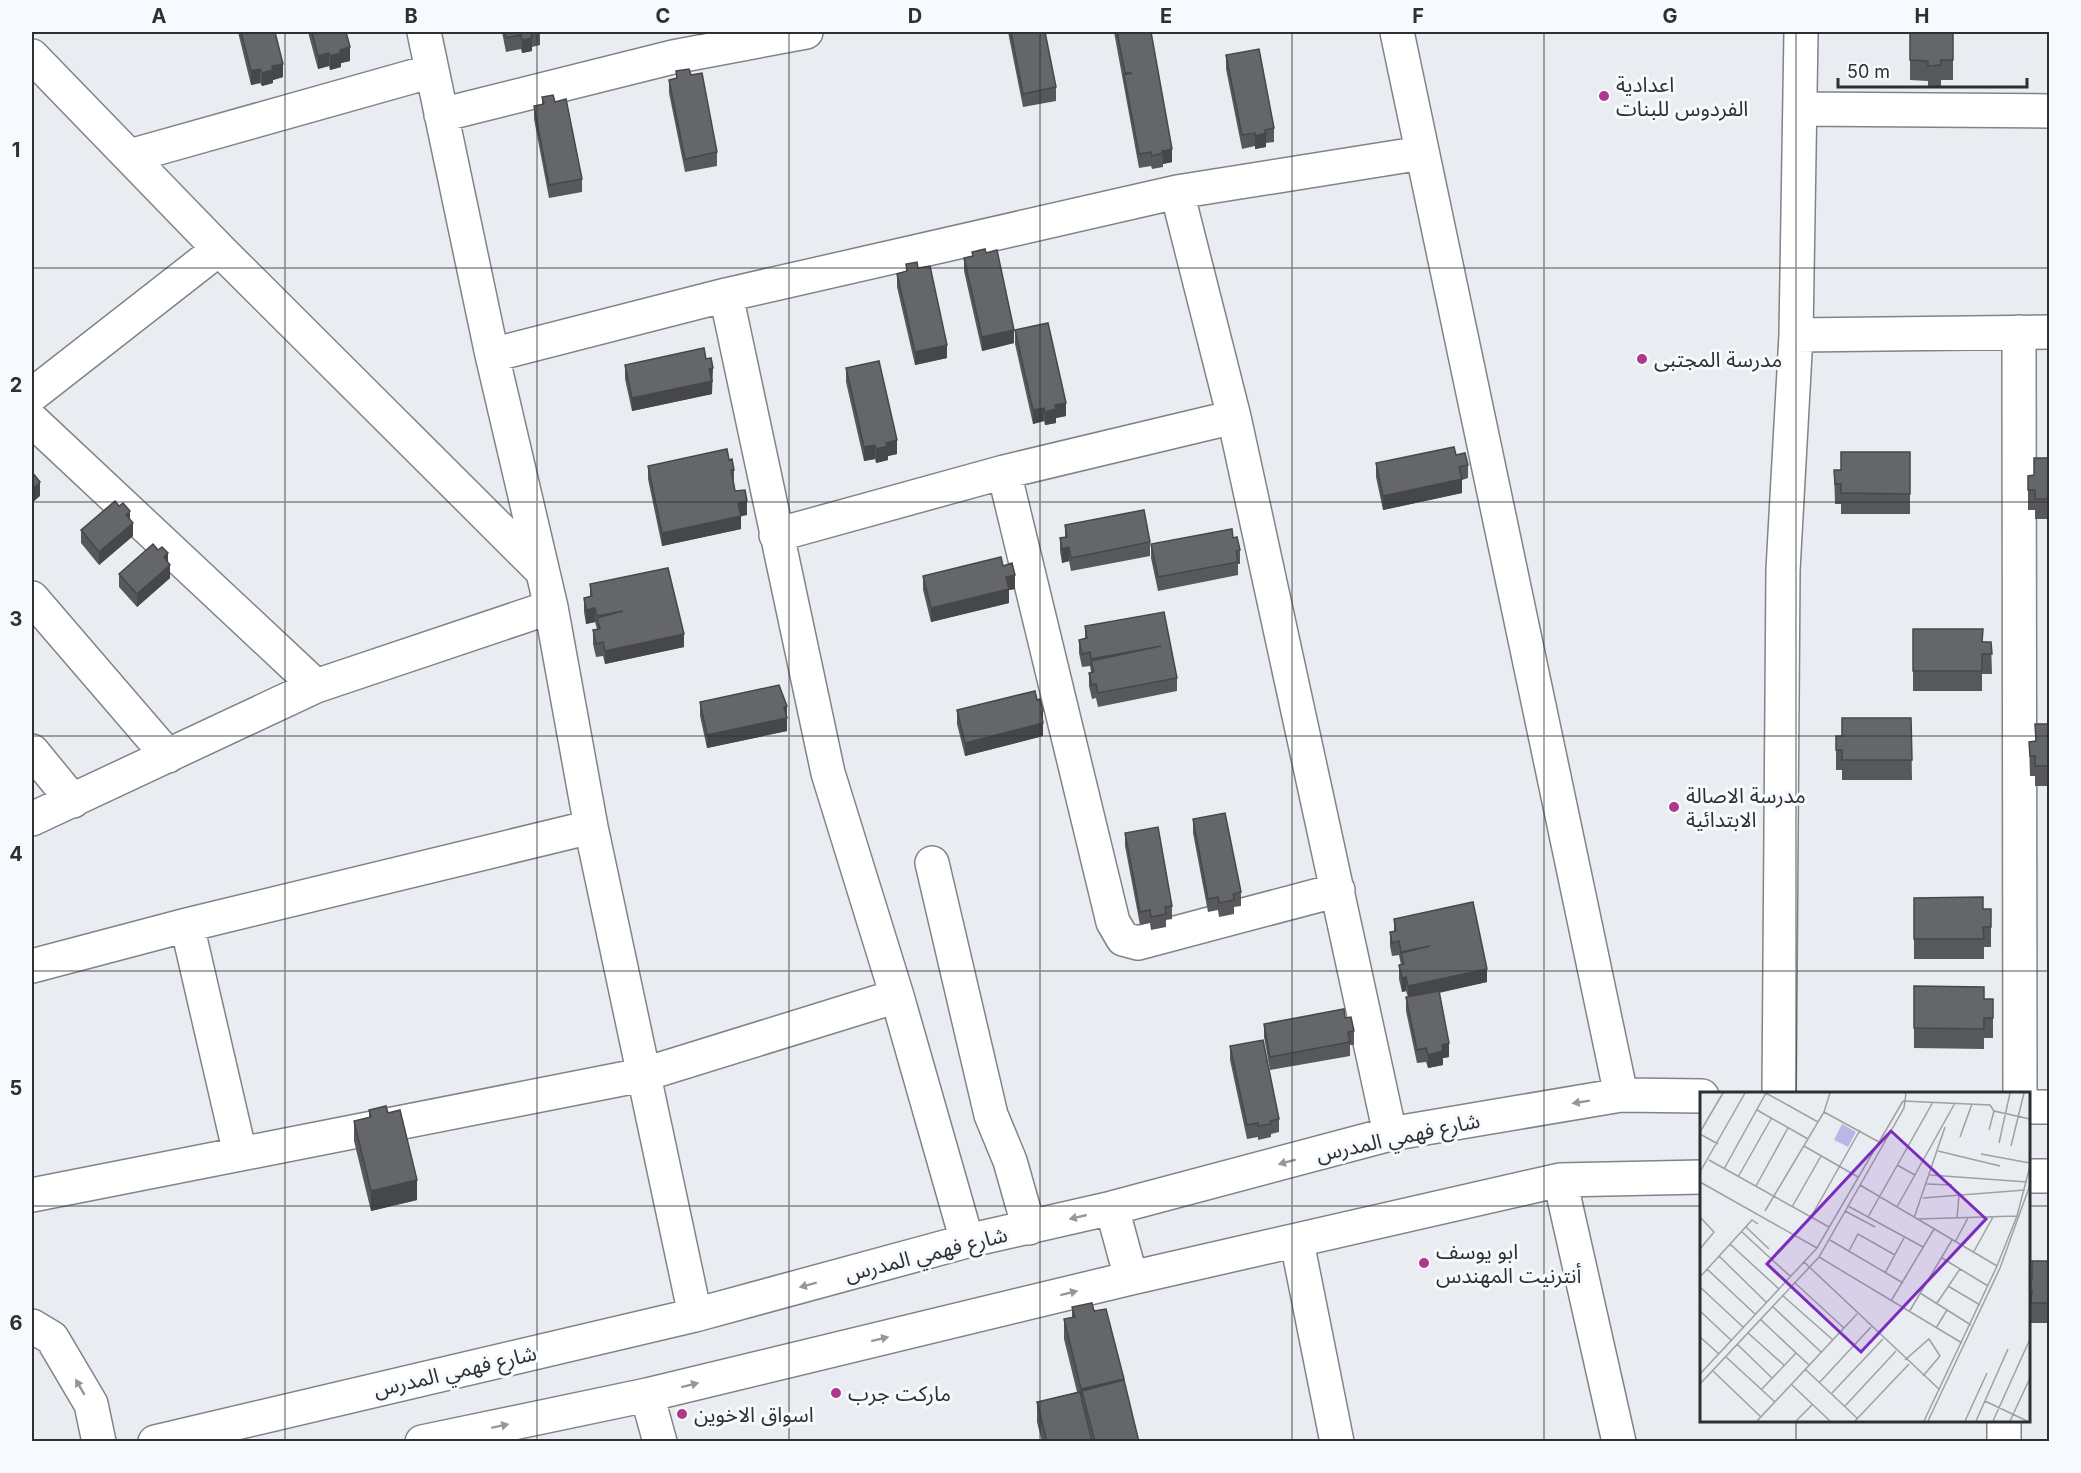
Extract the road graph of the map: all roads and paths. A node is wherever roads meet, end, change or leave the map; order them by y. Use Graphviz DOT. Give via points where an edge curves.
graph roads {
  1 [pos="424,32"];
  2 [pos="806,32"];
  3 [pos="1397,32"];
  4 [pos="1801,32"];
  5 [pos="670,44"];
  6 [pos="32,56"];
  7 [pos="432,71"];
  8 [pos="1800,109"];
  9 [pos="2049,111"];
  10 [pos="441,116"];
  11 [pos="1422,153"];
  12 [pos="130,156"];
  13 [pos="1177,192"];
  14 [pos="219,249"];
  15 [pos="726,295"];
  16 [pos="2034,332"];
  17 [pos="1796,335"];
  18 [pos="492,355"];
  19 [pos="32,395"];
  20 [pos="1234,417"];
  21 [pos="32,420"];
  22 [pos="1004,472"];
  23 [pos="776,535"];
  24 [pos="540,569"];
  25 [pos="32,598"];
  26 [pos="551,607"];
  27 [pos="316,686"];
  28 [pos="32,751"];
  29 [pos="168,756"];
  30 [pos="73,801"];
  31 [pos="32,819"];
  32 [pos="591,827"];
  33 [pos="932,863"];
  34 [pos="1338,891"];
  35 [pos="188,925"];
  36 [pos="32,966"];
  37 [pos="897,996"];
  38 [pos="642,1075"];
  39 [pos="1779,1092"];
  40 [pos="2020,1092"];
  41 [pos="1621,1095"];
  42 [pos="1700,1096"];
  43 [pos="2030,1107"];
  44 [pos="2049,1107"];
  45 [pos="1390,1134"];
  46 [pos="240,1154"];
  47 [pos="2030,1176"];
  48 [pos="2049,1176"];
  49 [pos="1700,1177"];
  50 [pos="1560,1180"];
  51 [pos="32,1196"];
  52 [pos="1112,1208"];
  53 [pos="1029,1228"];
  54 [pos="967,1241"];
  55 [pos="1297,1242"];
  56 [pos="1131,1278"];
  57 [pos="695,1315"];
  58 [pos="32,1326"];
  59 [pos="647,1395"];
  60 [pos="2004,1422"];
  61 [pos="99,1442"];
  62 [pos="155,1442"];
  63 [pos="422,1442"];
  64 [pos="660,1442"];
  65 [pos="1337,1442"];
  66 [pos="1619,1442"];
  67 [pos="2004,1442"];
  1 -- 7 [label="street"];
  2 -- 5 [label="street"];
  3 -- 11 [label="street"];
  4 -- 8 [label="street"];
  5 -- 10 [label="street"];
  6 -- 12 [label="street"];
  7 -- 10 [label="street"];
  7 -- 12 [label="street"];
  8 -- 9 [label="street"];
  8 -- 17 [label="street"];
  10 -- 18 [label="street"];
  11 -- 13 [label="street"];
  11 -- 41 [label="street"];
  12 -- 14 [label="street"];
  13 -- 15 [label="street"];
  13 -- 20 [label="street"];
  14 -- 19 [label="street"];
  14 -- 24 [label="street"];
  15 -- 18 [label="street"];
  15 -- 23 [label="street"];
  16 -- 17 [label="street"];
  16 -- 40 [label="street"];
  17 -- 39 [label="street" via="1783,570"];
  18 -- 24 [label="street"];
  20 -- 22 [label="street"];
  20 -- 34 [label="street"];
  21 -- 27 [label="street"];
  22 -- 23 [label="street"];
  22 -- 34 [label="street" via="1113,922 1123,939 1138,943"];
  23 -- 37 [label="street" via="828,773"];
  24 -- 26 [label="street"];
  25 -- 29 [label="street"];
  26 -- 27 [label="street"];
  26 -- 32 [label="street"];
  27 -- 29 [label="street"];
  28 -- 30 [label="street"];
  29 -- 30 [label="street"];
  30 -- 31 [label="street"];
  32 -- 35 [label="street"];
  32 -- 38 [label="street"];
  33 -- 53 [label="street" via="991,1115 1010,1161"];
  34 -- 45 [label="street"];
  35 -- 36 [label="street"];
  35 -- 46 [label="street"];
  37 -- 38 [label="street"];
  37 -- 54 [label="street"];
  38 -- 46 [label="street"];
  38 -- 57 [label="street"];
  41 -- 42 [label="street, شارع فهمي المدرس"];
  41 -- 45 [label="street, شارع فهمي المدرس, one-way"];
  43 -- 44 [label="street"];
  45 -- 52 [label="street, شارع فهمي المدرس, one-way"];
  46 -- 51 [label="street"];
  47 -- 48 [label="street"];
  49 -- 50 [label="street"];
  50 -- 55 [label="street"];
  50 -- 66 [label="street"];
  52 -- 53 [label="street, شارع فهمي المدرس, one-way"];
  52 -- 56 [label="street"];
  53 -- 54 [label="street, شارع فهمي المدرس"];
  54 -- 57 [label="street, شارع فهمي المدرس, one-way"];
  55 -- 56 [label="street"];
  55 -- 65 [label="street"];
  59 -- 56 [label="street, one-way"];
  57 -- 62 [label="street, شارع فهمي المدرس"];
  61 -- 58 [label="street, one-way" via="91,1404 51,1338"];
  63 -- 59 [label="street, one-way"];
  59 -- 64 [label="street"];
  60 -- 67 [label="street"];
}
